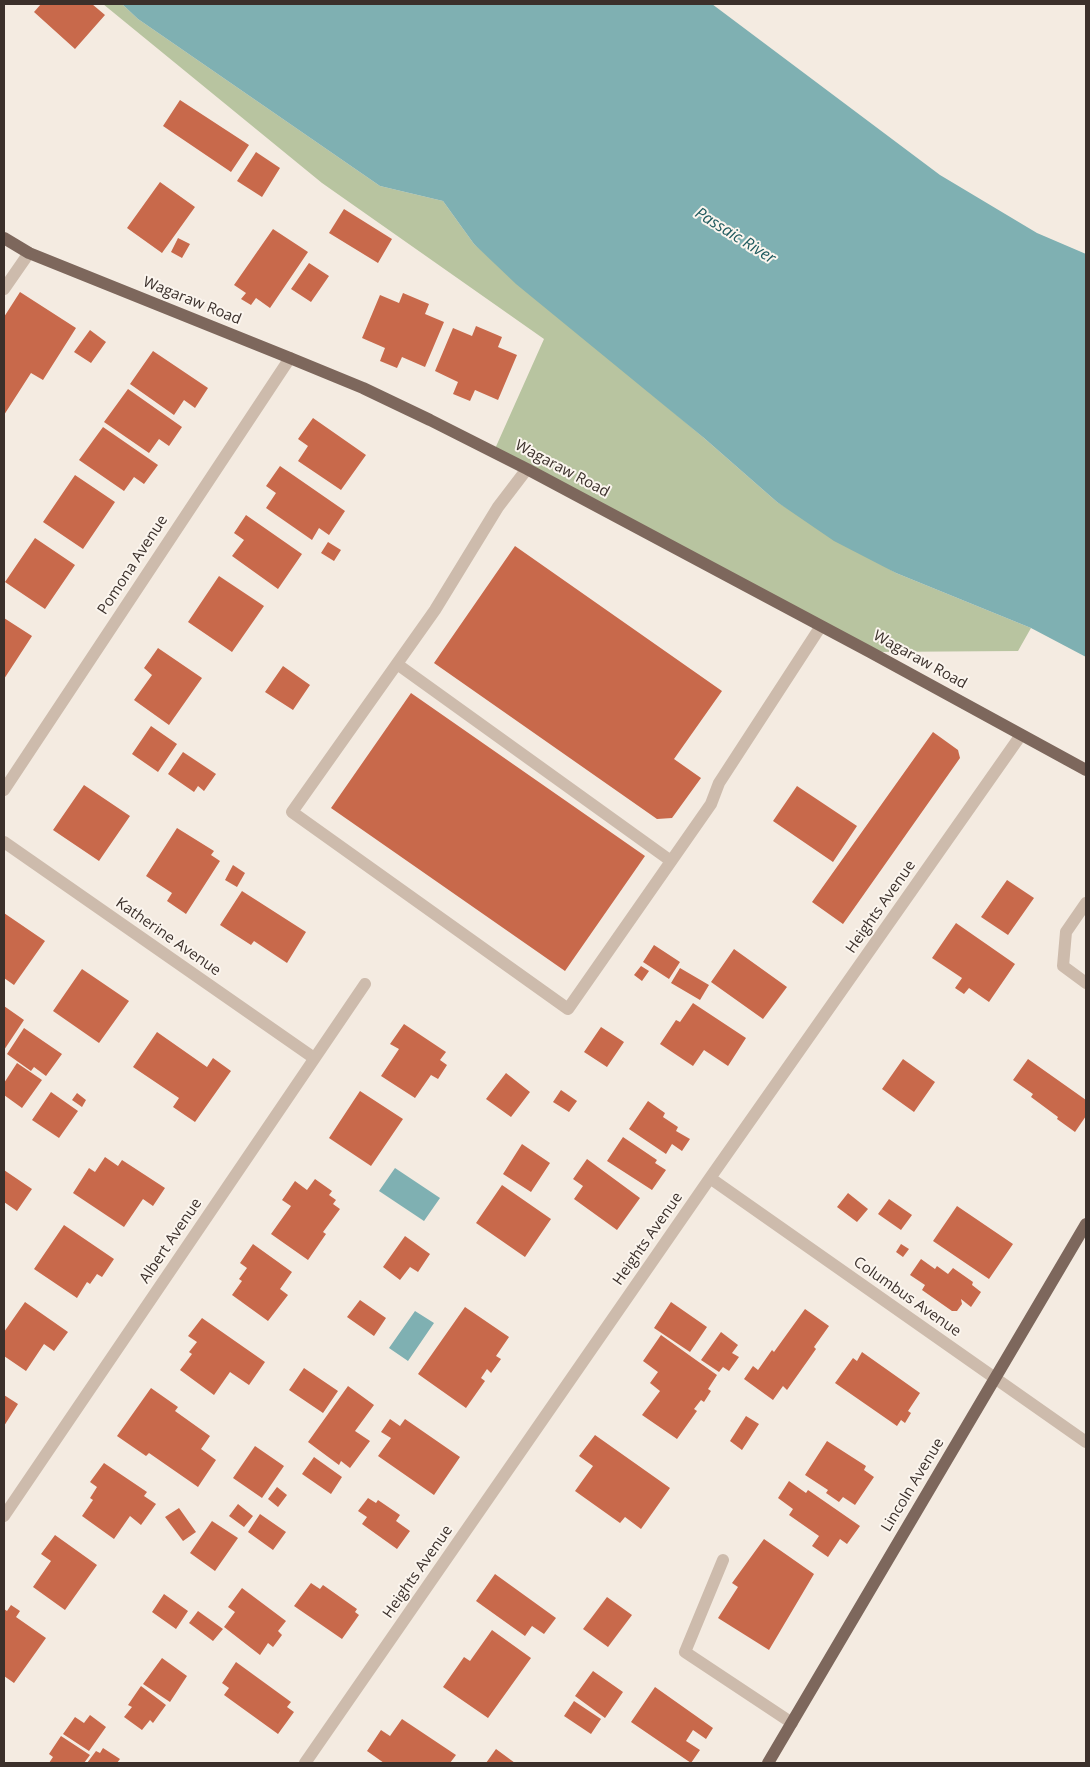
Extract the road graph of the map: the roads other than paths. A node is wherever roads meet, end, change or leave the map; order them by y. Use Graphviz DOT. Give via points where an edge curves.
graph roads {
  1 [pos="4,238"];
  2 [pos="29,253"];
  3 [pos="4,289"];
  4 [pos="290,358"];
  5 [pos="527,469"];
  6 [pos="821,626"];
  7 [pos="397,664"];
  8 [pos="1022,735"];
  9 [pos="1086,770"];
  10 [pos="4,790"];
  11 [pos="4,842"];
  12 [pos="671,861"];
  13 [pos="1086,903"];
  14 [pos="1086,983"];
  15 [pos="365,984"];
  16 [pos="314,1058"];
  17 [pos="710,1178"];
  18 [pos="1086,1224"];
  19 [pos="995,1378"];
  20 [pos="1086,1442"];
  21 [pos="4,1516"];
  22 [pos="723,1560"];
  23 [pos="792,1724"];
  24 [pos="306,1763"];
  25 [pos="768,1763"];
  1 -- 2 [label="main road, Wagaraw Road"];
  2 -- 3 [label="street"];
  2 -- 4 [label="main road, Wagaraw Road"];
  4 -- 5 [label="main road, Wagaraw Road" via="388,400"];
  4 -- 10 [label="street, Pomona Avenue"];
  5 -- 6 [label="main road, Wagaraw Road"];
  5 -- 7 [label="street" via="498,507 435,610"];
  6 -- 8 [label="main road, Wagaraw Road"];
  6 -- 12 [label="street" via="719,784 711,804"];
  7 -- 12 [label="street"];
  7 -- 12 [label="street" via="292,812 568,1009"];
  8 -- 9 [label="main road, Wagaraw Road"];
  8 -- 17 [label="street, Heights Avenue"];
  11 -- 16 [label="street, Katherine Avenue"];
  13 -- 14 [label="street" via="1066,932 1063,966"];
  15 -- 16 [label="street, Albert Avenue"];
  16 -- 21 [label="street, Albert Avenue"];
  17 -- 19 [label="street, Columbus Avenue"];
  17 -- 24 [label="street, Heights Avenue"];
  18 -- 19 [label="main road, Lincoln Avenue"];
  19 -- 20 [label="street, Columbus Avenue"];
  19 -- 23 [label="main road, Lincoln Avenue"];
  22 -- 23 [label="street" via="685,1652"];
  23 -- 25 [label="main road, Lincoln Avenue"];
}
